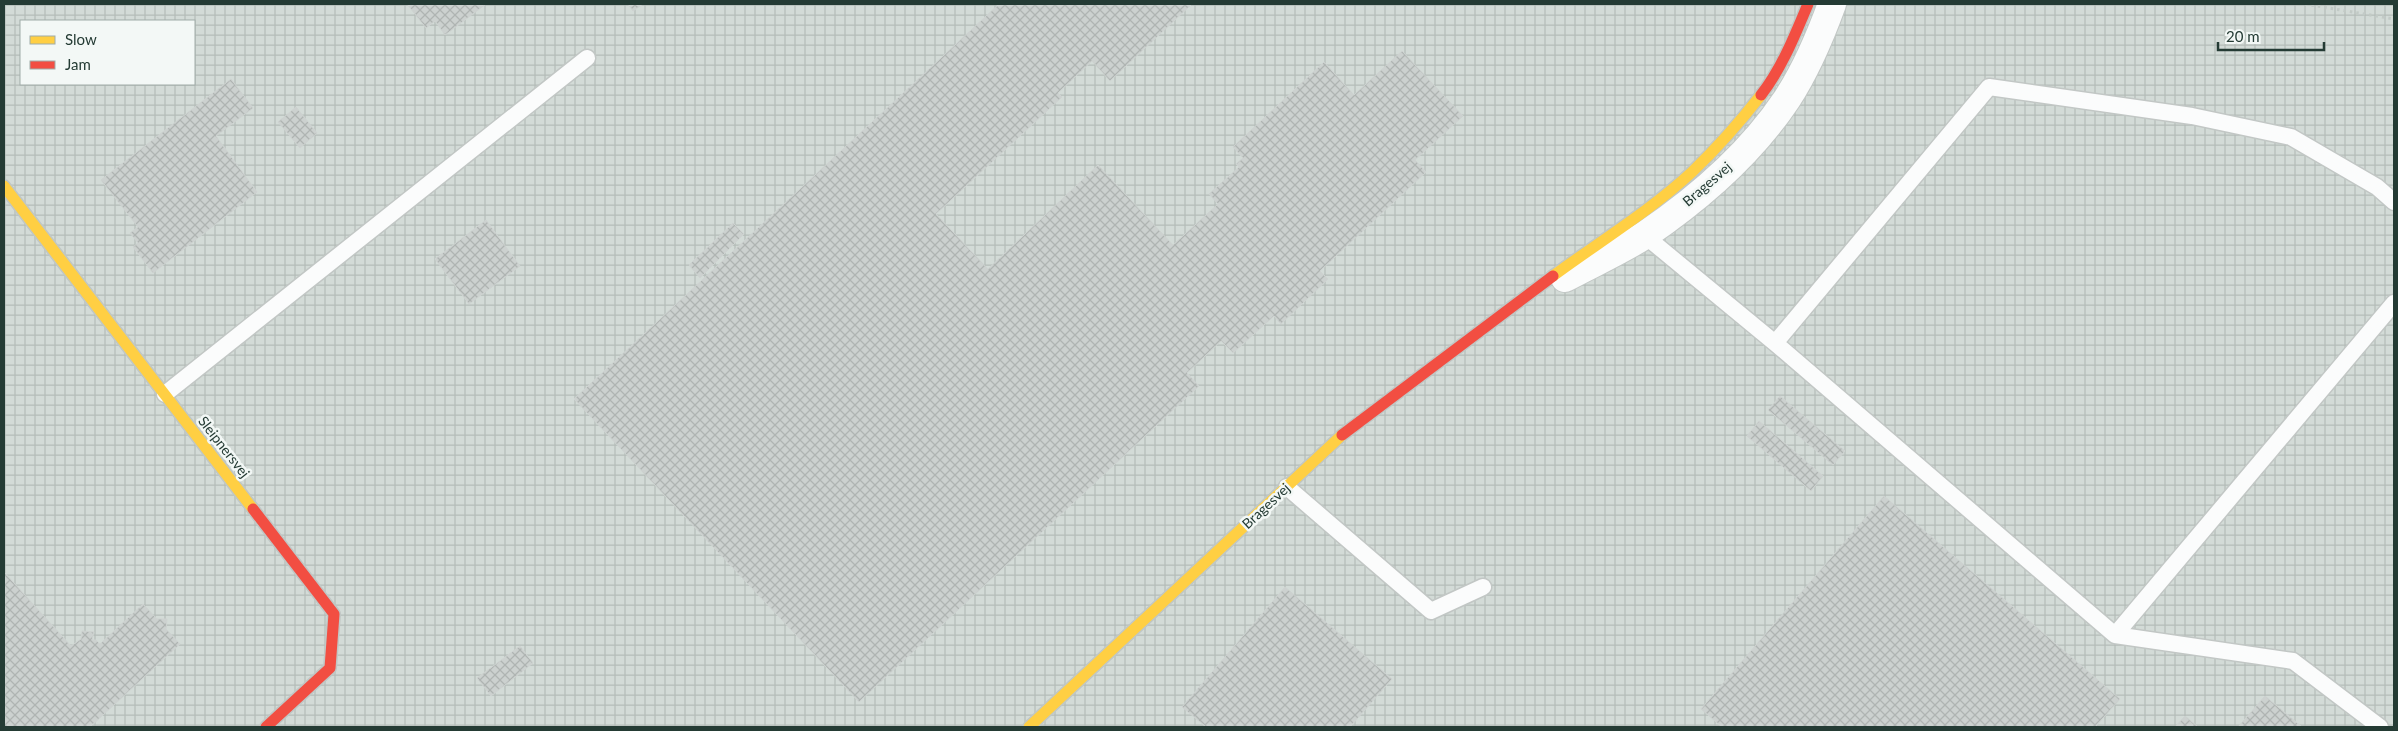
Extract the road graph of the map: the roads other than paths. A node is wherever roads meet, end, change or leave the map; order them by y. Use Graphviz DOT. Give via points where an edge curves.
graph roads {
  1 [pos="1808,4"];
  2 [pos="1832,4"];
  3 [pos="587,58"];
  4 [pos="4,186"];
  5 [pos="2394,202"];
  6 [pos="1644,235"];
  7 [pos="1520,303"];
  8 [pos="2394,303"];
  9 [pos="1775,343"];
  10 [pos="164,394"];
  11 [pos="1287,487"];
  12 [pos="1483,587"];
  13 [pos="2115,635"];
  14 [pos="266,727"];
  15 [pos="1029,727"];
  16 [pos="2380,727"];
  1 -- 7 [label="street, Bragesvej" via="1792,44 1770,84 1737,126 1691,173"];
  2 -- 6 [label="street, Bragesvej" via="1819,41 1787,99 1711,184"];
  3 -- 10 [label="lane"];
  4 -- 10 [label="street, Sleipnersvej"];
  5 -- 9 [label="lane" via="2377,186 2290,137 2192,116 1989,87"];
  6 -- 7 [label="street, Bragesvej"];
  6 -- 9 [label="lane"];
  7 -- 11 [label="street, Bragesvej" via="1348,430"];
  8 -- 13 [label="lane"];
  9 -- 13 [label="lane"];
  10 -- 14 [label="street, Sleipnersvej" via="334,614 330,668"];
  11 -- 12 [label="lane" via="1431,611"];
  11 -- 15 [label="street, Bragesvej"];
  13 -- 16 [label="lane" via="2293,661"];
}
